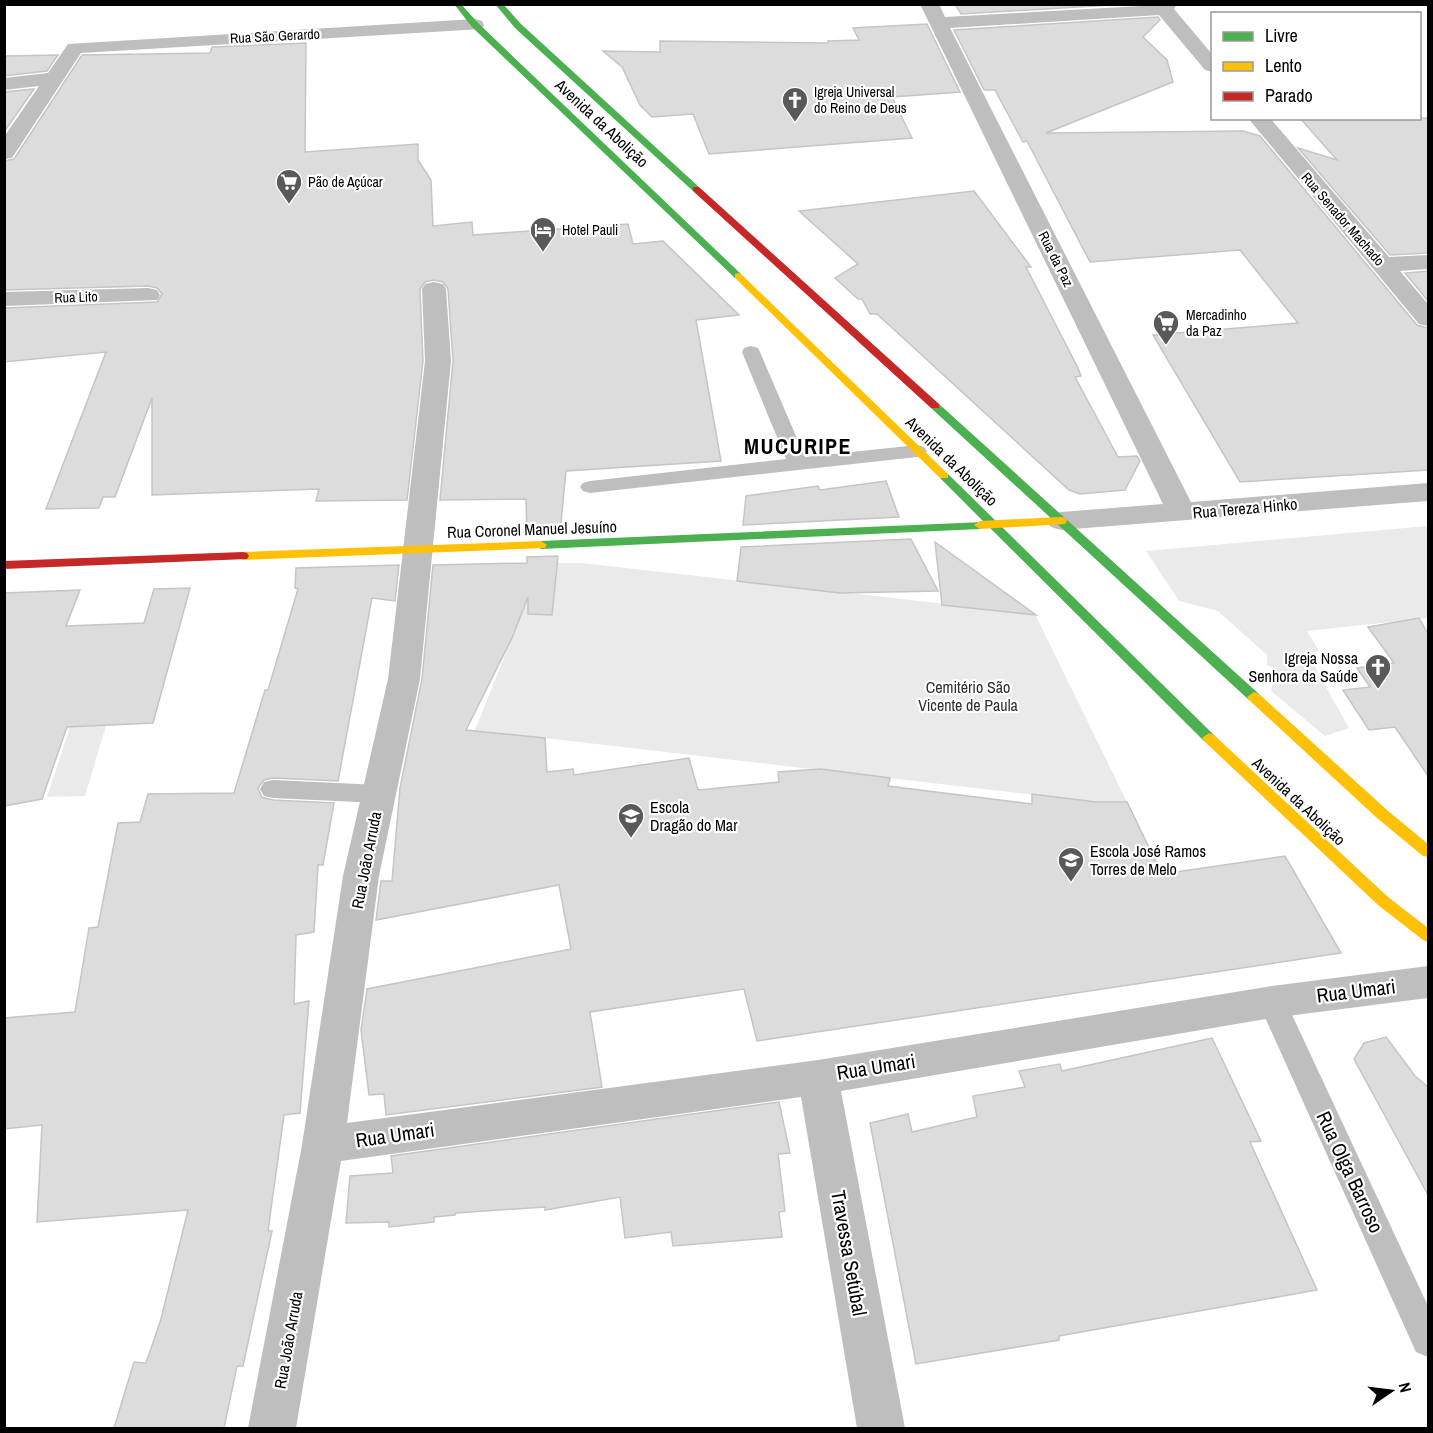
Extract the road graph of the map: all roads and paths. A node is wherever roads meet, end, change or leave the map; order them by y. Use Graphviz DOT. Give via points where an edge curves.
graph roads {
  1 [pos="457,4"];
  2 [pos="498,4"];
  3 [pos="1166,7"];
  4 [pos="933,14"];
  5 [pos="475,25"];
  6 [pos="518,26"];
  7 [pos="1211,65"];
  8 [pos="52,80"];
  9 [pos="4,84"];
  10 [pos="1260,120"];
  11 [pos="4,153"];
  12 [pos="760,246"];
  13 [pos="718,257"];
  14 [pos="1428,262"];
  15 [pos="1383,266"];
  16 [pos="434,290"];
  17 [pos="148,295"];
  18 [pos="4,299"];
  19 [pos="1428,319"];
  20 [pos="751,352"];
  21 [pos="917,451"];
  22 [pos="798,465"];
  23 [pos="590,487"];
  24 [pos="1428,492"];
  25 [pos="1182,513"];
  26 [pos="1061,521"];
  27 [pos="993,524"];
  28 [pos="418,550"];
  29 [pos="4,565"];
  30 [pos="273,789"];
  31 [pos="379,794"];
  32 [pos="1428,852"];
  33 [pos="1428,936"];
  34 [pos="1428,982"];
  35 [pos="1272,1002"];
  36 [pos="818,1077"];
  37 [pos="323,1145"];
  38 [pos="1428,1341"];
  39 [pos="272,1428"];
  40 [pos="881,1428"];
  1 -- 5 [label="main road, Avenida da Abolição"];
  2 -- 6 [label="main road, Avenida da Abolição"];
  3 -- 4 [label="street"];
  3 -- 7 [label="street"];
  4 -- 25 [label="street, Rua da Paz"];
  5 -- 6 [label="main road"];
  5 -- 8 [label="street, Rua São Gerardo" via="75,48"];
  5 -- 13 [label="main road, Avenida da Abolição"];
  6 -- 12 [label="main road, Avenida da Abolição"];
  8 -- 9 [label="street"];
  8 -- 11 [label="street"];
  10 -- 15 [label="street, Rua Senador Machado"];
  12 -- 13 [label="main road"];
  12 -- 26 [label="main road, Avenida da Abolição"];
  13 -- 21 [label="main road, Avenida da Abolição"];
  14 -- 15 [label="street"];
  15 -- 19 [label="street, Rua Senador Machado"];
  16 -- 28 [label="street, Rua João Arruda" via="438,361"];
  17 -- 18 [label="street, Rua Lito"];
  20 -- 22 [label="lane"];
  21 -- 22 [label="lane"];
  21 -- 27 [label="main road, Avenida da Abolição"];
  22 -- 23 [label="lane"];
  24 -- 25 [label="street, Rua Tereza Hinko"];
  25 -- 26 [label="street, Rua Tereza Hinko"];
  26 -- 27 [label="main road, Rua Coronel Manuel Jesuíno"];
  26 -- 32 [label="main road, Avenida da Abolição"];
  27 -- 28 [label="main road, Rua Coronel Manuel Jesuíno"];
  27 -- 33 [label="main road, Avenida da Abolição" via="1222,751 1383,901"];
  28 -- 29 [label="main road, Rua Coronel Manuel Jesuíno"];
  28 -- 31 [label="street, Rua João Arruda" via="404,679"];
  30 -- 31 [label="lane"];
  31 -- 37 [label="street, Rua João Arruda" via="361,876"];
  34 -- 35 [label="street, Rua Umari"];
  35 -- 36 [label="street, Rua Umari"];
  35 -- 38 [label="lane, Rua Olga Barroso"];
  36 -- 37 [label="street, Rua Umari"];
  36 -- 40 [label="street, Travessa Setúbal"];
  37 -- 39 [label="street, Rua João Arruda"];
}
